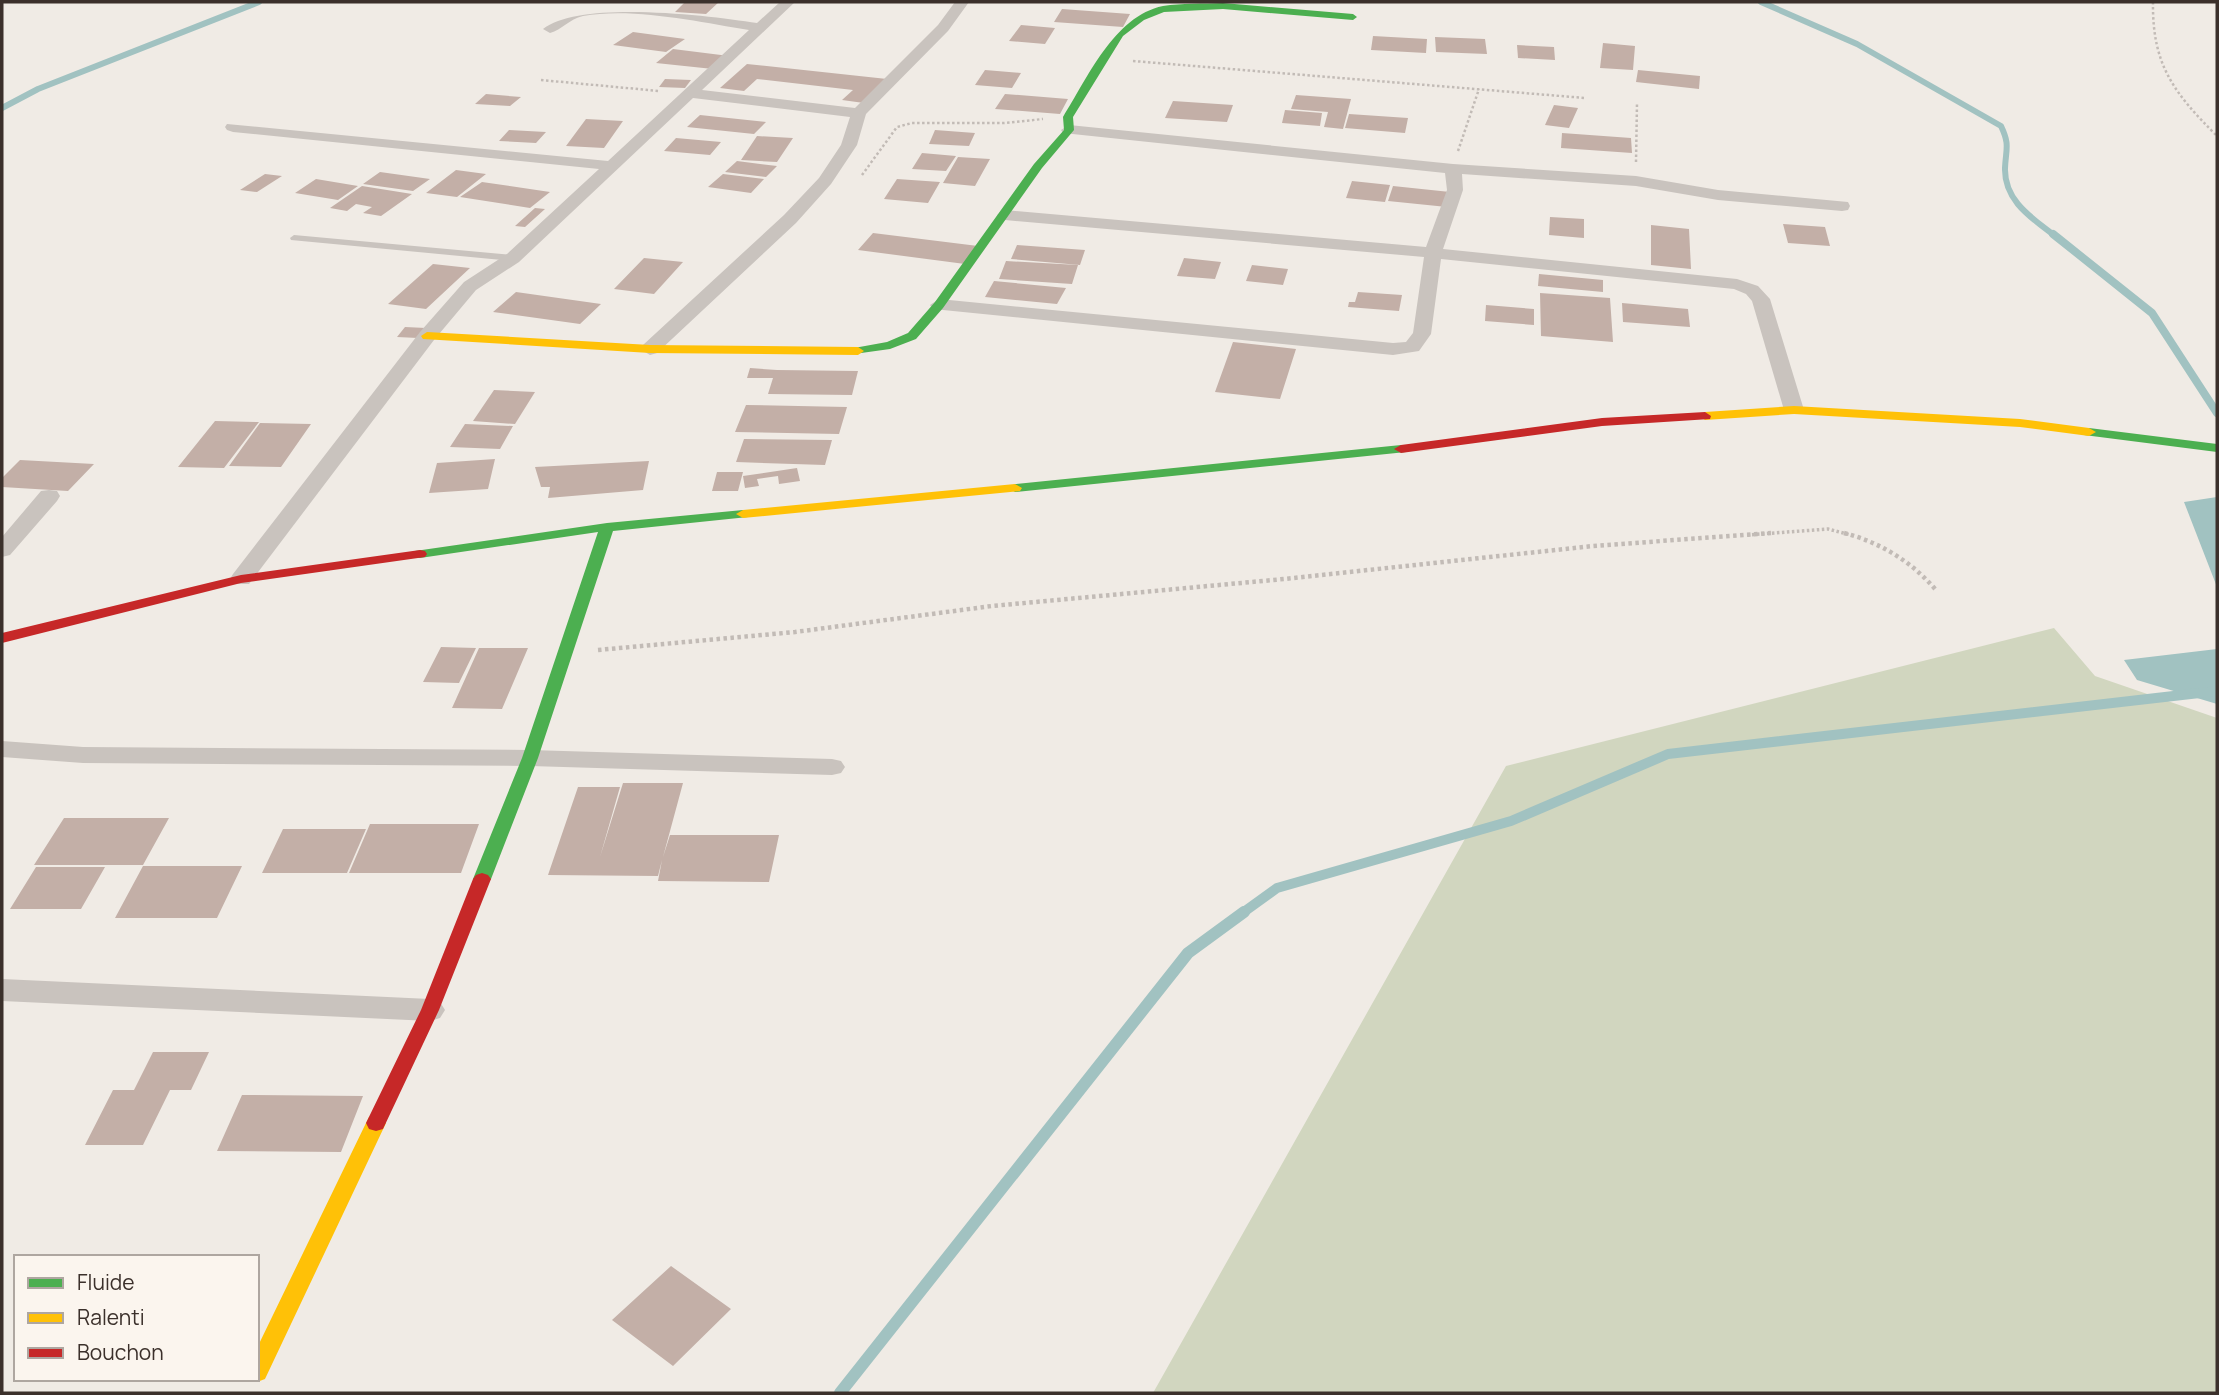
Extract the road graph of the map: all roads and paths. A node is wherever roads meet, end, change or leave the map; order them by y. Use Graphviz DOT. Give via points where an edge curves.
graph roads {
  1 [pos="788,2"];
  2 [pos="962,2"];
  3 [pos="2153,2"];
  4 [pos="1353,18"];
  5 [pos="762,28"];
  6 [pos="550,29"];
  7 [pos="1104,58"];
  8 [pos="541,80"];
  9 [pos="1479,89"];
  10 [pos="688,93"];
  11 [pos="1585,98"];
  12 [pos="1637,103"];
  13 [pos="859,113"];
  14 [pos="1069,124"];
  15 [pos="233,127"];
  16 [pos="2217,136"];
  17 [pos="614,166"];
  18 [pos="1453,169"];
  19 [pos="862,175"];
  20 [pos="1636,181"];
  21 [pos="1842,206"];
  22 [pos="1004,215"];
  23 [pos="294,239"];
  24 [pos="1433,253"];
  25 [pos="513,258"];
  26 [pos="939,305"];
  27 [pos="427,337"];
  28 [pos="650,349"];
  29 [pos="1794,410"];
  30 [pos="2217,448"];
  31 [pos="49,496"];
  32 [pos="607,527"];
  33 [pos="2,550"];
  34 [pos="241,579"];
  35 [pos="1935,589"];
  36 [pos="2,638"];
  37 [pos="566,653"];
  38 [pos="2,749"];
  39 [pos="530,758"];
  40 [pos="832,766"];
  41 [pos="2,990"];
  42 [pos="430,1010"];
  43 [pos="259,1367"];
  1 -- 5 [label="street"];
  2 -- 13 [label="street" via="943,28"];
  3 -- 16 [label="path" via="2154,40 2169,76"];
  4 -- 7 [label="street" via="1223,6 1163,9 1120,34"];
  5 -- 6 [label="street" via="607,11 567,16"];
  5 -- 10 [label="street"];
  7 -- 9 [label="path"];
  7 -- 14 [label="street"];
  8 -- 10 [label="path"];
  9 -- 11 [label="path"];
  9 -- 18 [label="path"];
  10 -- 13 [label="street"];
  10 -- 17 [label="street"];
  12 -- 20 [label="path"];
  13 -- 28 [label="street" via="849,145 825,181"];
  14 -- 18 [label="street"];
  14 -- 19 [label="path" via="912,123 897,127"];
  14 -- 22 [label="street"];
  15 -- 17 [label="street"];
  17 -- 25 [label="street"];
  18 -- 20 [label="street"];
  18 -- 24 [label="street" via="1455,190"];
  20 -- 21 [label="street" via="1718,195"];
  22 -- 24 [label="street"];
  22 -- 26 [label="street"];
  23 -- 25 [label="lane"];
  24 -- 26 [label="street" via="1423,334 1412,347 1393,349"];
  24 -- 29 [label="street" via="1737,284 1752,290 1761,299"];
  25 -- 27 [label="street" via="470,286"];
  26 -- 28 [label="street" via="912,336 860,351"];
  27 -- 28 [label="street"];
  27 -- 34 [label="street"];
  29 -- 30 [label="street" via="2020,423"];
  29 -- 32 [label="street" via="1602,422 1352,455"];
  31 -- 33 [label="street"];
  32 -- 34 [label="street"];
  32 -- 37 [label="street"];
  34 -- 36 [label="street"];
  35 -- 37 [label="path" via="1918,569 1867,539 1828,529 1580,547"];
  37 -- 39 [label="street"];
  38 -- 39 [label="street" via="83,755"];
  39 -- 40 [label="street"];
  39 -- 42 [label="street"];
  41 -- 42 [label="street"];
  42 -- 43 [label="street"];
}
